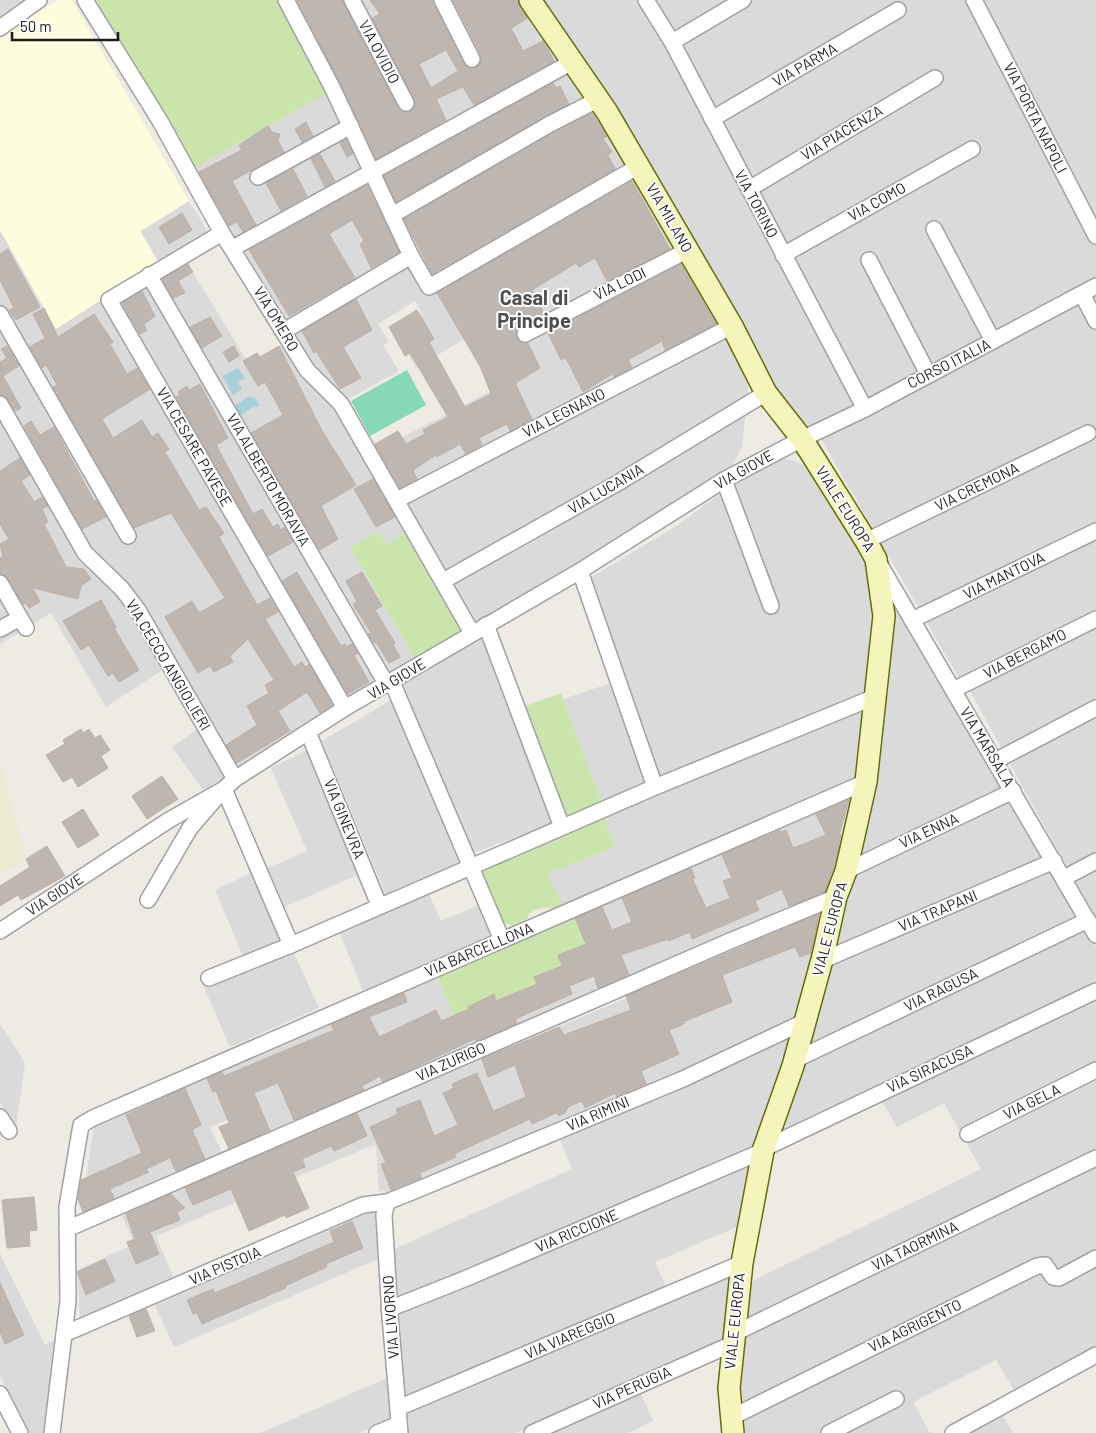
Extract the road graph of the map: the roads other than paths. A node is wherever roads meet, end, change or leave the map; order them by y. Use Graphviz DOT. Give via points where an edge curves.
graph roads {
  1 [pos="39,0"];
  2 [pos="85,0"];
  3 [pos="286,0"];
  4 [pos="352,0"];
  5 [pos="442,0"];
  6 [pos="530,0"];
  7 [pos="646,0"];
  8 [pos="743,0"];
  9 [pos="974,0"];
  10 [pos="898,10"];
  11 [pos="0,28"];
  12 [pos="672,42"];
  13 [pos="472,59"];
  14 [pos="572,62"];
  15 [pos="935,78"];
  16 [pos="598,100"];
  17 [pos="406,103"];
  18 [pos="712,119"];
  19 [pos="351,126"];
  20 [pos="972,149"];
  21 [pos="639,166"];
  22 [pos="372,171"];
  23 [pos="258,178"];
  24 [pos="749,189"];
  25 [pos="394,214"];
  26 [pos="934,229"];
  27 [pos="222,233"];
  28 [pos="1096,236"];
  29 [pos="233,248"];
  30 [pos="688,250"];
  31 [pos="783,255"];
  32 [pos="411,256"];
  33 [pos="869,260"];
  34 [pos="149,275"];
  35 [pos="1096,286"];
  36 [pos="1082,294"];
  37 [pos="0,314"];
  38 [pos="1096,321"];
  39 [pos="732,326"];
  40 [pos="284,332"];
  41 [pos="525,334"];
  42 [pos="993,341"];
  43 [pos="928,374"];
  44 [pos="766,393"];
  45 [pos="0,404"];
  46 [pos="865,410"];
  47 [pos="1088,433"];
  48 [pos="802,439"];
  49 [pos="724,480"];
  50 [pos="397,500"];
  51 [pos="1096,531"];
  52 [pos="128,536"];
  53 [pos="871,550"];
  54 [pos="580,571"];
  55 [pos="443,581"];
  56 [pos="0,583"];
  57 [pos="771,606"];
  58 [pos="1096,619"];
  59 [pos="912,620"];
  60 [pos="486,625"];
  61 [pos="0,629"];
  62 [pos="472,633"];
  63 [pos="390,684"];
  64 [pos="953,690"];
  65 [pos="877,696"];
  66 [pos="345,708"];
  67 [pos="1096,708"];
  68 [pos="308,732"];
  69 [pos="995,761"];
  70 [pos="866,782"];
  71 [pos="229,784"];
  72 [pos="655,787"];
  73 [pos="1013,791"];
  74 [pos="562,826"];
  75 [pos="1054,861"];
  76 [pos="1096,861"];
  77 [pos="471,865"];
  78 [pos="846,871"];
  79 [pos="1064,878"];
  80 [pos="836,897"];
  81 [pos="148,900"];
  82 [pos="379,905"];
  83 [pos="1088,920"];
  84 [pos="0,932"];
  85 [pos="1096,935"];
  86 [pos="502,940"];
  87 [pos="291,944"];
  88 [pos="821,961"];
  89 [pos="209,978"];
  90 [pos="1096,990"];
  91 [pos="806,1021"];
  92 [pos="795,1060"];
  93 [pos="1096,1070"];
  94 [pos="0,1117"];
  95 [pos="9,1131"];
  96 [pos="968,1134"];
  97 [pos="764,1150"];
  98 [pos="1096,1158"];
  99 [pos="387,1202"];
  100 [pos="67,1229"];
  101 [pos="1096,1258"];
  102 [pos="742,1263"];
  103 [pos="389,1309"];
  104 [pos="64,1334"];
  105 [pos="732,1339"];
  106 [pos="1096,1356"];
  107 [pos="0,1394"];
  108 [pos="896,1399"];
  109 [pos="399,1422"];
  110 [pos="730,1428"];
  111 [pos="20,1433"];
  112 [pos="52,1433"];
  113 [pos="376,1433"];
  114 [pos="532,1433"];
  115 [pos="829,1433"];
  116 [pos="953,1433"];
  1 -- 11 [label="street"];
  2 -- 27 [label="street, VIA OMERO" via="160,121"];
  3 -- 19 [label="street"];
  4 -- 17 [label="street, VIA OVIDIO"];
  5 -- 13 [label="street"];
  6 -- 14 [label="street, VIA MILANO"];
  7 -- 12 [label="street, VIA TORINO"];
  8 -- 12 [label="street"];
  9 -- 28 [label="street, VIA PORTA NAPOLI"];
  10 -- 18 [label="street, VIA PARMA"];
  12 -- 18 [label="street, VIA TORINO"];
  14 -- 16 [label="street, VIA MILANO"];
  14 -- 22 [label="street"];
  15 -- 24 [label="street, VIA PIACENZA"];
  16 -- 21 [label="street, VIA MILANO"];
  16 -- 25 [label="street"];
  18 -- 24 [label="street, VIA TORINO"];
  19 -- 22 [label="street"];
  19 -- 23 [label="street"];
  20 -- 31 [label="street, VIA COMO"];
  21 -- 30 [label="street, VIA MILANO"];
  21 -- 32 [label="street" via="429,287"];
  22 -- 25 [label="street"];
  22 -- 29 [label="street"];
  24 -- 31 [label="street, VIA TORINO"];
  25 -- 32 [label="street"];
  26 -- 42 [label="street"];
  27 -- 29 [label="street, VIA OMERO"];
  27 -- 34 [label="street, VIA CESARE PAVESE"];
  29 -- 40 [label="street, VIA OMERO"];
  30 -- 39 [label="street, VIA MILANO"];
  30 -- 41 [label="street, VIA LODI"];
  31 -- 46 [label="street, VIA TORINO"];
  32 -- 40 [label="street"];
  33 -- 43 [label="street"];
  34 -- 63 [label="street, VIA ALBERTO MORAVIA"];
  34 -- 66 [label="street, VIA CESARE PAVESE" via="108,300"];
  35 -- 36 [label="street, CORSO ITALIA"];
  36 -- 38 [label="street"];
  36 -- 42 [label="street, CORSO ITALIA"];
  37 -- 52 [label="street"];
  39 -- 44 [label="street, VIA MILANO"];
  39 -- 50 [label="street, VIA LEGNANO"];
  40 -- 50 [label="street, VIA OMERO" via="307,370 341,404"];
  42 -- 43 [label="street, CORSO ITALIA"];
  43 -- 46 [label="street, CORSO ITALIA"];
  44 -- 48 [label="street, VIA MILANO"];
  44 -- 55 [label="street, VIA LUCANIA" via="616,484"];
  45 -- 71 [label="street, VIA CECCO ANGIOLIERI" via="85,553 122,589 138,610"];
  46 -- 48 [label="street, CORSO ITALIA"];
  47 -- 53 [label="street, VIA CREMONA"];
  48 -- 49 [label="street, VIA GIOVE"];
  48 -- 53 [label="street, VIALE EUROPA"];
  49 -- 54 [label="street, VIA GIOVE"];
  49 -- 57 [label="street"];
  50 -- 55 [label="street, VIA OMERO"];
  51 -- 59 [label="street, VIA MANTOVA"];
  53 -- 59 [label="street, VIA MARSALA"];
  53 -- 65 [label="street, VIALE EUROPA" via="884,616"];
  54 -- 60 [label="street, VIA GIOVE"];
  54 -- 72 [label="street"];
  55 -- 62 [label="street, VIA OMERO"];
  56 -- 61 [label="street" via="23,623"];
  58 -- 64 [label="street, VIA BERGAMO"];
  59 -- 64 [label="street, VIA MARSALA"];
  60 -- 62 [label="street, VIA GIOVE"];
  60 -- 74 [label="street"];
  62 -- 63 [label="street, VIA GIOVE"];
  63 -- 66 [label="street, VIA GIOVE"];
  63 -- 77 [label="street, VIA ALBERTO MORAVIA"];
  64 -- 69 [label="street, VIA MARSALA"];
  65 -- 70 [label="street, VIALE EUROPA"];
  65 -- 72 [label="street"];
  66 -- 68 [label="street, VIA GIOVE"];
  67 -- 69 [label="street"];
  68 -- 71 [label="street, VIA GIOVE"];
  68 -- 82 [label="street, VIA GINEVRA"];
  69 -- 73 [label="street, VIA MARSALA"];
  70 -- 78 [label="street, VIALE EUROPA"];
  70 -- 86 [label="street, VIA BARCELLONA"];
  71 -- 81 [label="street" via="190,828"];
  71 -- 84 [label="street, VIA GIOVE"];
  71 -- 87 [label="street"];
  72 -- 74 [label="street"];
  73 -- 75 [label="street, VIA MARSALA"];
  73 -- 78 [label="street, VIA ENNA"];
  74 -- 77 [label="street"];
  75 -- 79 [label="street, VIA MARSALA"];
  75 -- 88 [label="street, VIA TRAPANI"];
  76 -- 79 [label="street"];
  77 -- 82 [label="street"];
  77 -- 86 [label="street, VIA ALBERTO MORAVIA"];
  78 -- 80 [label="street, VIALE EUROPA"];
  79 -- 83 [label="street, VIA MARSALA"];
  80 -- 88 [label="street, VIALE EUROPA"];
  80 -- 100 [label="street, VIA ZURIGO"];
  82 -- 87 [label="street"];
  83 -- 85 [label="street, VIA MARSALA"];
  83 -- 92 [label="street, VIA RAGUSA"];
  86 -- 100 [label="street, VIA BARCELLONA" via="81,1125 67,1207"];
  87 -- 89 [label="street"];
  88 -- 91 [label="street, VIALE EUROPA"];
  90 -- 97 [label="street, VIA SIRACUSA"];
  91 -- 92 [label="street, VIALE EUROPA"];
  91 -- 99 [label="street, VIA RIMINI" via="683,1079"];
  92 -- 97 [label="street, VIALE EUROPA"];
  93 -- 96 [label="street, VIA GELA"];
  94 -- 95 [label="street"];
  97 -- 102 [label="street, VIALE EUROPA"];
  97 -- 103 [label="street, VIA RICCIONE"];
  98 -- 105 [label="street, VIA TAORMINA"];
  99 -- 103 [label="street, VIA LIVORNO" via="384,1215"];
  99 -- 104 [label="street, VIA PISTOIA" via="363,1206"];
  100 -- 104 [label="street" via="68,1301"];
  101 -- 110 [label="street, VIA AGRIGENTO" via="1059,1278 1053,1277 1045,1265 1037,1266"];
  102 -- 105 [label="street, VIALE EUROPA"];
  102 -- 109 [label="street, VIA VIAREGGIO"];
  103 -- 109 [label="street, VIA LIVORNO"];
  104 -- 112 [label="street"];
  105 -- 110 [label="street, VIALE EUROPA"];
  105 -- 114 [label="street, VIA PERUGIA"];
  106 -- 116 [label="street"];
  107 -- 111 [label="street"];
  108 -- 115 [label="street"];
  109 -- 113 [label="street, VIA VIAREGGIO"];
}
